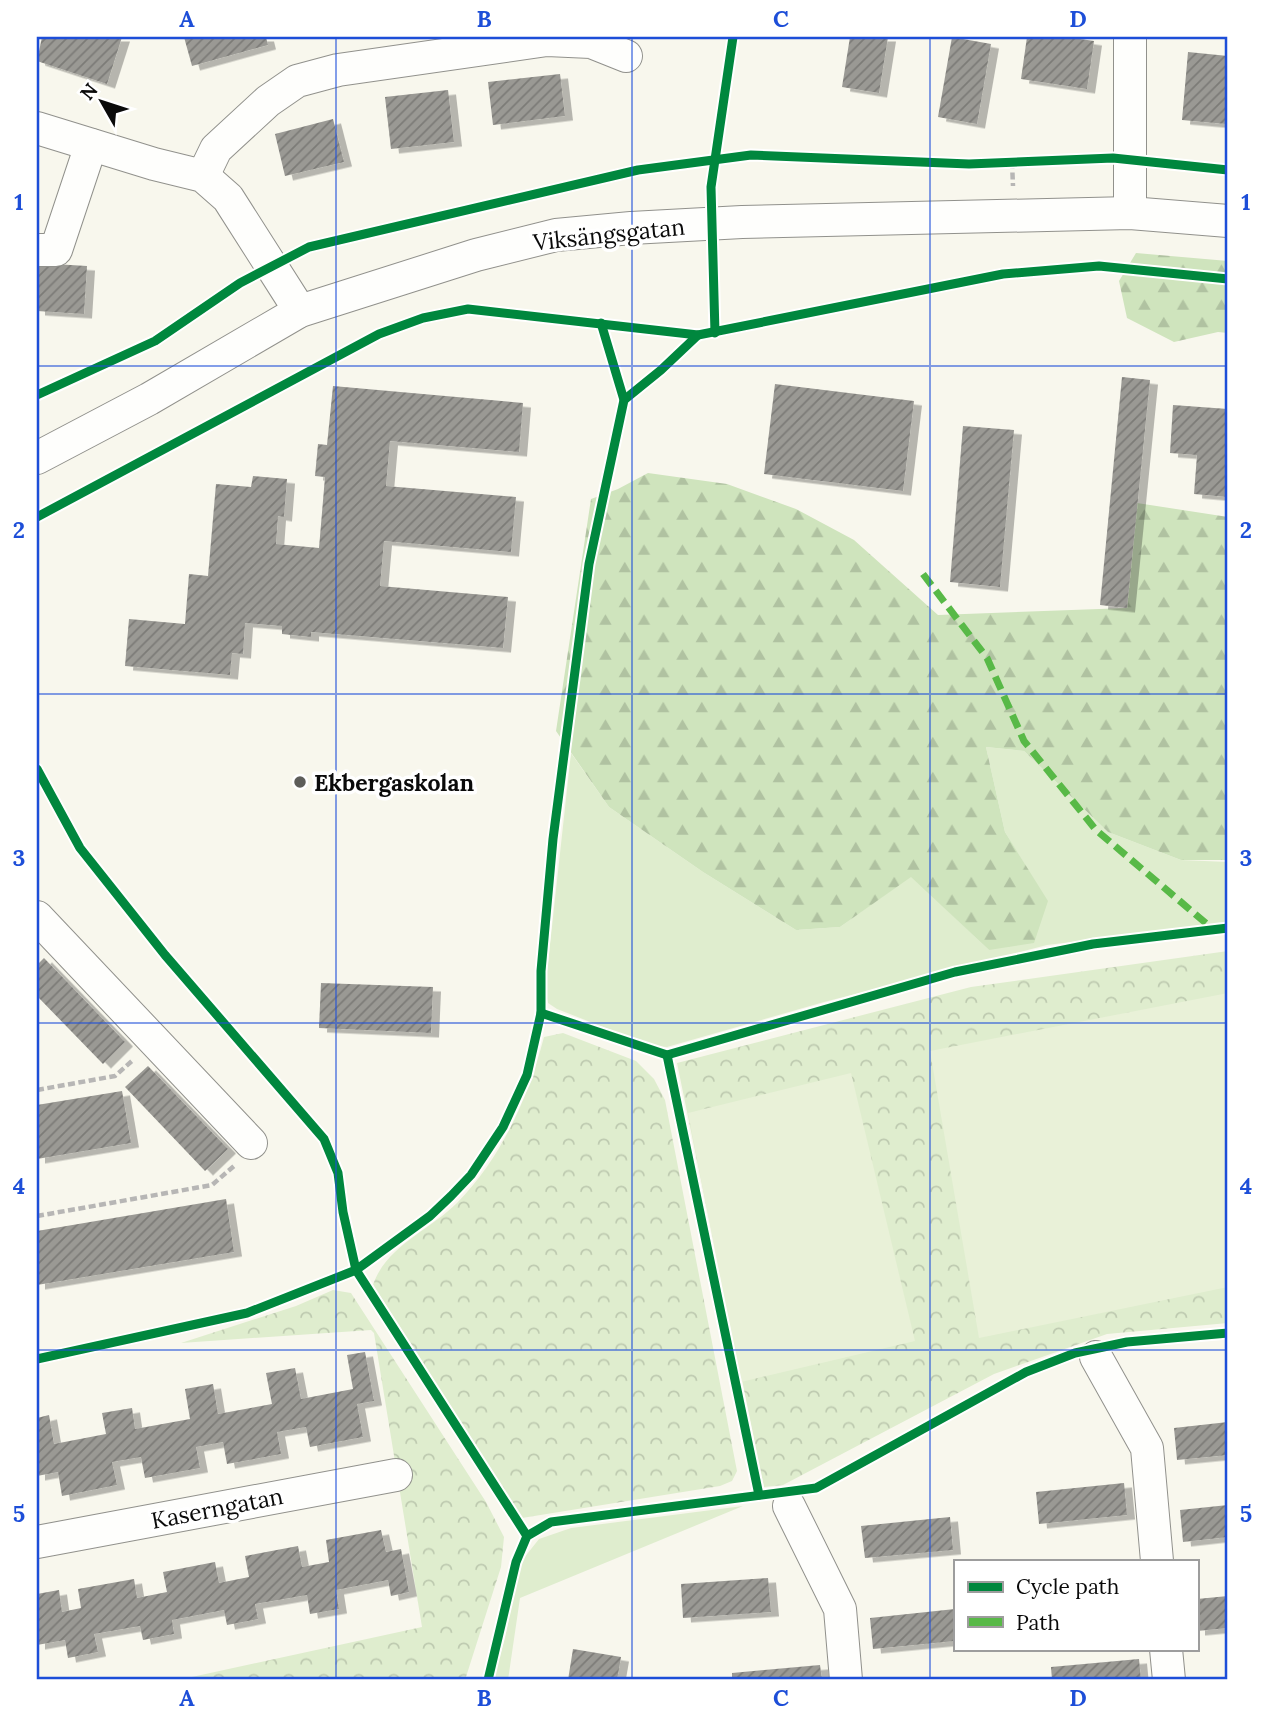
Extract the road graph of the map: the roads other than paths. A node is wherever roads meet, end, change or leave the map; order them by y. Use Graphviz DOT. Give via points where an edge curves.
graph roads {
  1 [pos="1130,37"];
  2 [pos="626,56"];
  3 [pos="37,128"];
  4 [pos="91,145"];
  5 [pos="203,176"];
  6 [pos="1130,213"];
  7 [pos="1228,221"];
  8 [pos="37,250"];
  9 [pos="300,311"];
  10 [pos="37,458"];
  11 [pos="37,917"];
  12 [pos="251,1143"];
  13 [pos="1096,1357"];
  14 [pos="396,1475"];
  15 [pos="789,1506"];
  16 [pos="37,1542"];
  17 [pos="1157,1560"];
  18 [pos="1166,1650"];
  19 [pos="846,1680"];
  20 [pos="1169,1680"];
  1 -- 6 [label="street"];
  2 -- 5 [label="street" via="591,42 547,40 338,70 296,81 216,149"];
  3 -- 4 [label="street"];
  4 -- 5 [label="street"];
  4 -- 8 [label="street" via="57,250"];
  5 -- 9 [label="street" via="228,198"];
  6 -- 7 [label="street, Viksängsgatan"];
  6 -- 9 [label="street, Viksängsgatan" via="742,222 556,235 476,255"];
  9 -- 10 [label="street, Viksängsgatan"];
  11 -- 12 [label="street"];
  13 -- 17 [label="street" via="1146,1448"];
  14 -- 16 [label="street, Kaserngatan"];
  15 -- 19 [label="street" via="840,1609"];
  18 -- 20 [label="street"];
}
